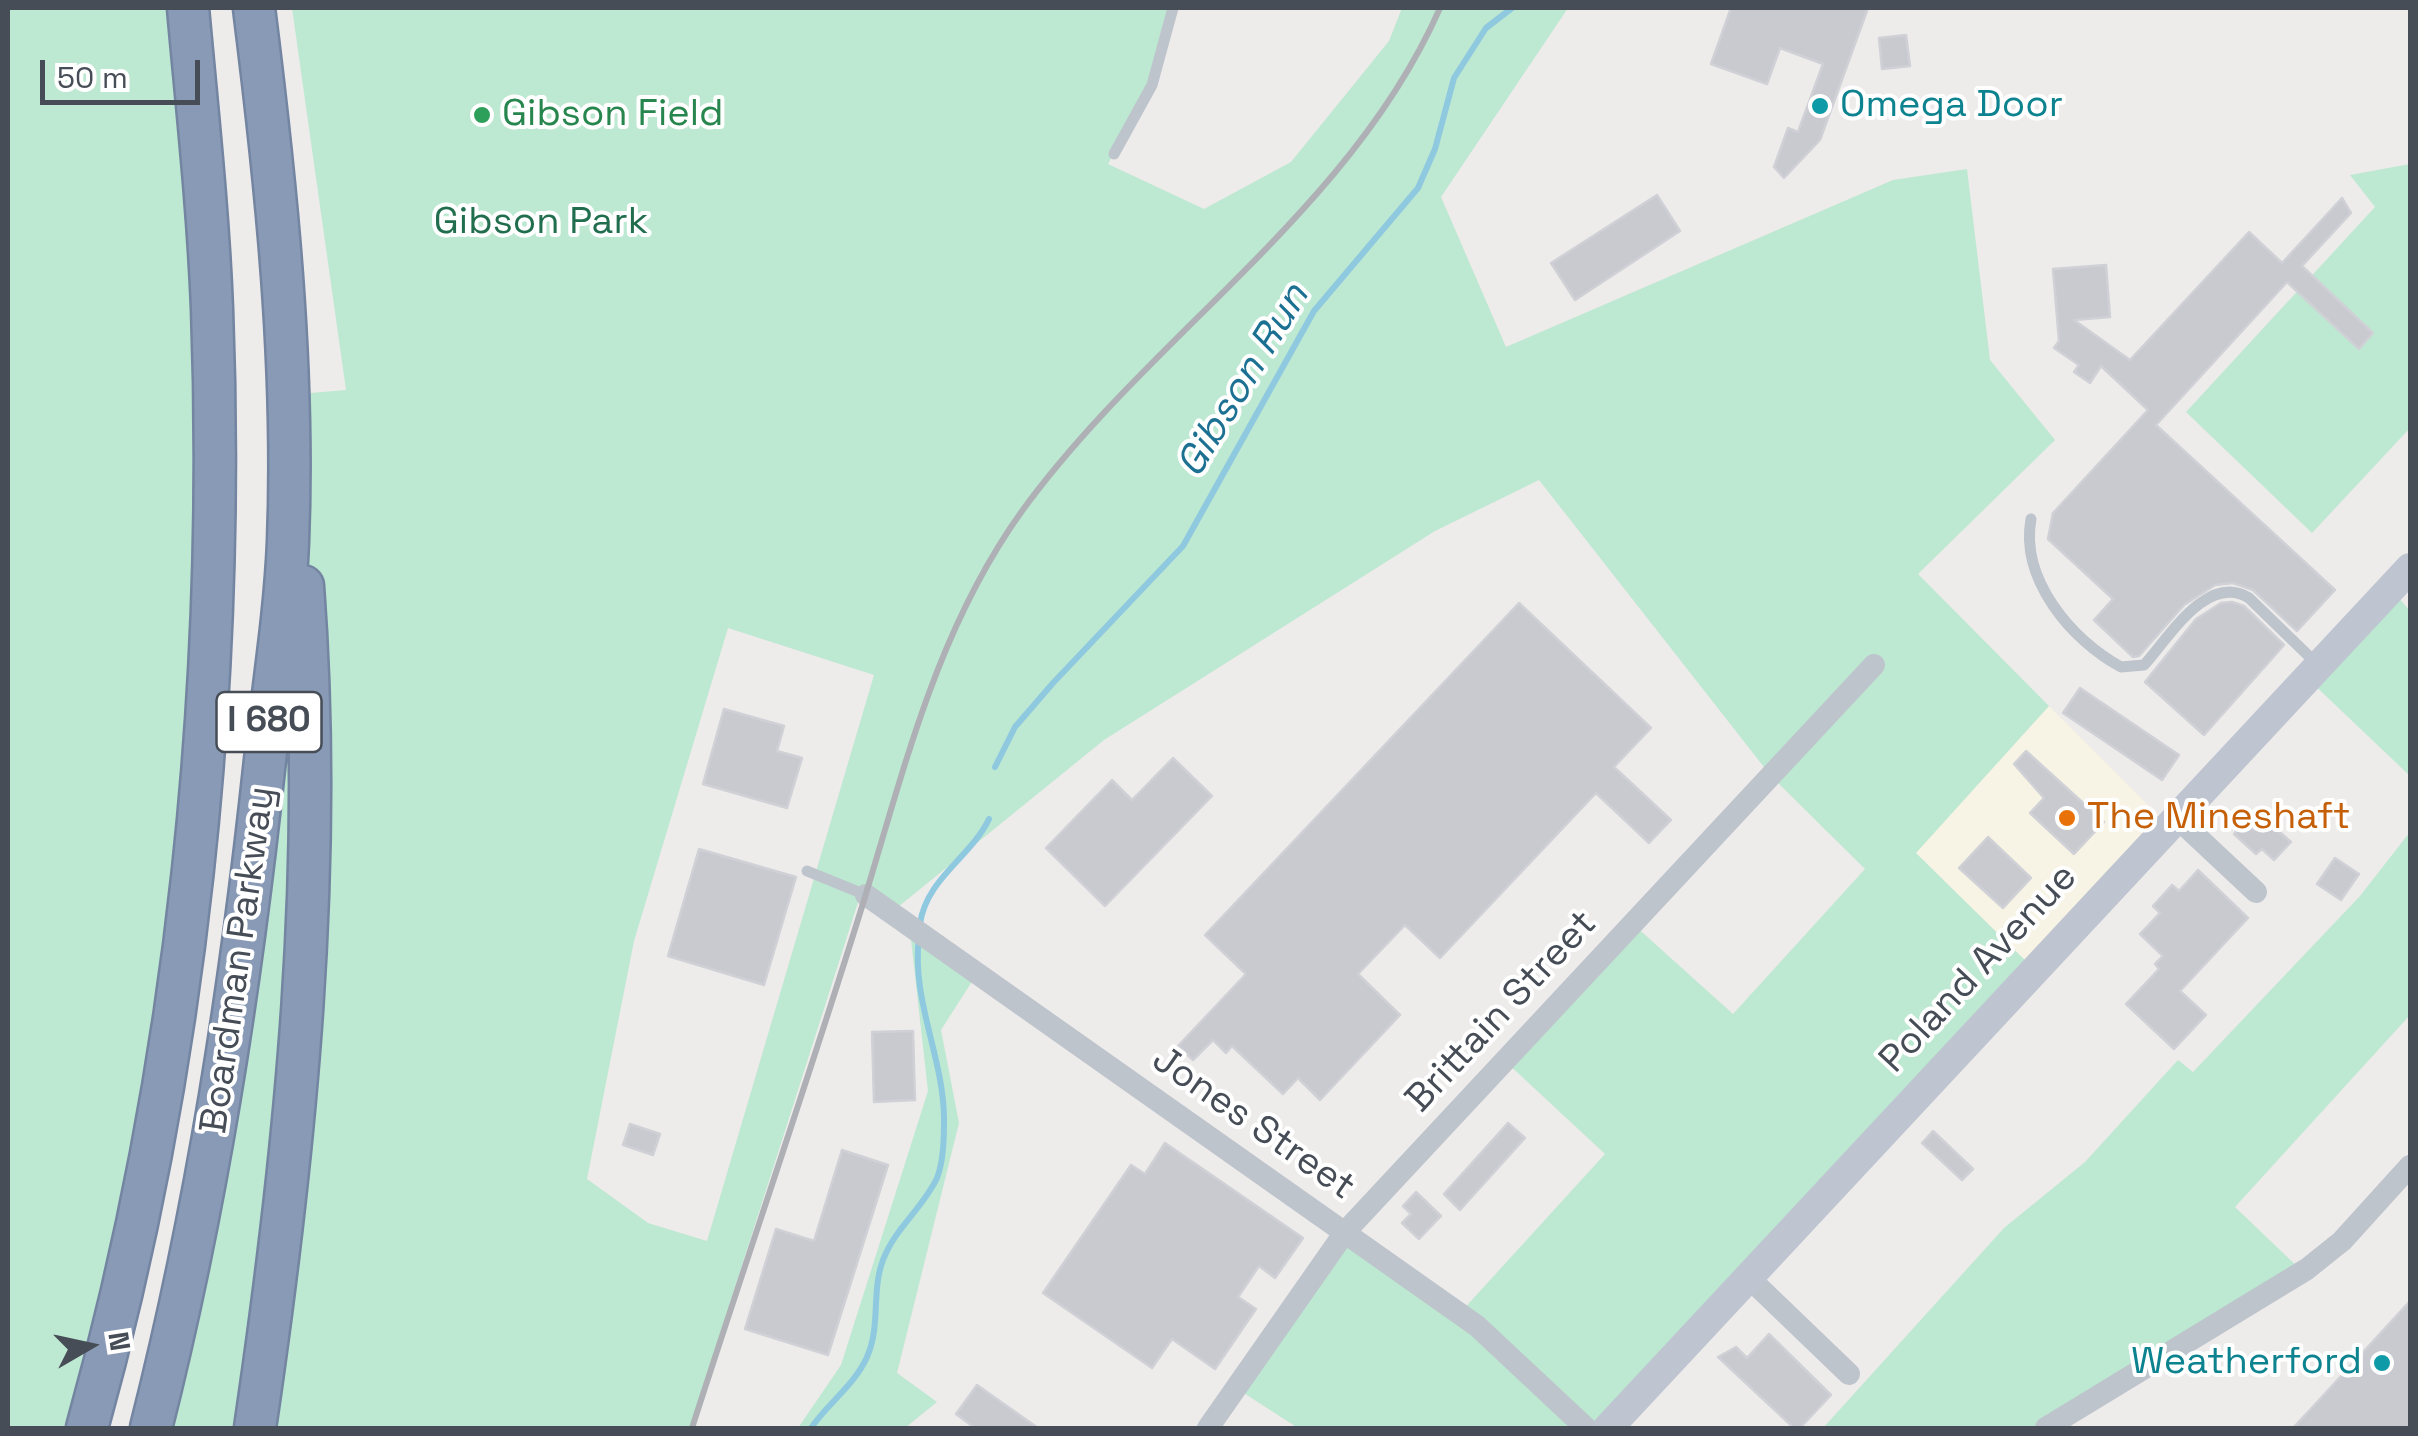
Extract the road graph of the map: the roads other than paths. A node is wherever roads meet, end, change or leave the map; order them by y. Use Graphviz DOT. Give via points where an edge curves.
graph roads {
  1 [pos="188,8"];
  2 [pos="254,8"];
  3 [pos="1173,8"];
  4 [pos="1114,154"];
  5 [pos="285,368"];
  6 [pos="2032,520"];
  7 [pos="2410,568"];
  8 [pos="1874,665"];
  9 [pos="2319,666"];
  10 [pos="2177,818"];
  11 [pos="807,871"];
  12 [pos="2256,892"];
  13 [pos="866,894"];
  14 [pos="2410,1166"];
  15 [pos="1345,1232"];
  16 [pos="1746,1276"];
  17 [pos="1849,1374"];
  18 [pos="86,1428"];
  19 [pos="151,1428"];
  20 [pos="255,1428"];
  21 [pos="1208,1428"];
  22 [pos="1586,1428"];
  23 [pos="1608,1428"];
  24 [pos="2046,1428"];
  1 -- 18 [label="highway, Boardman Parkway / I 680" via="214,358 204,749 156,1116"];
  2 -- 5 [label="highway, Boardman Parkway / I 680"];
  3 -- 4 [label="lane" via="1152,85"];
  5 -- 19 [label="highway, Boardman Parkway / I 680" via="288,542 245,953 206,1194"];
  5 -- 20 [label="highway" via="304,610 312,836 291,1144"];
  6 -- 9 [label="lane" via="2032,562 2056,609 2078,636 2121,667 2144,666 2198,604 2226,592 2249,598"];
  7 -- 9 [label="main road, Poland Avenue"];
  8 -- 15 [label="street, Brittain Street"];
  9 -- 10 [label="main road, Poland Avenue"];
  10 -- 12 [label="street"];
  10 -- 16 [label="main road, Poland Avenue"];
  11 -- 13 [label="lane"];
  13 -- 15 [label="street, Jones Street"];
  14 -- 24 [label="street" via="2307,1269"];
  15 -- 21 [label="street, Brittain Street"];
  15 -- 22 [label="street, Jones Street" via="1477,1326"];
  16 -- 17 [label="street"];
  16 -- 23 [label="main road, Poland Avenue"];
}
